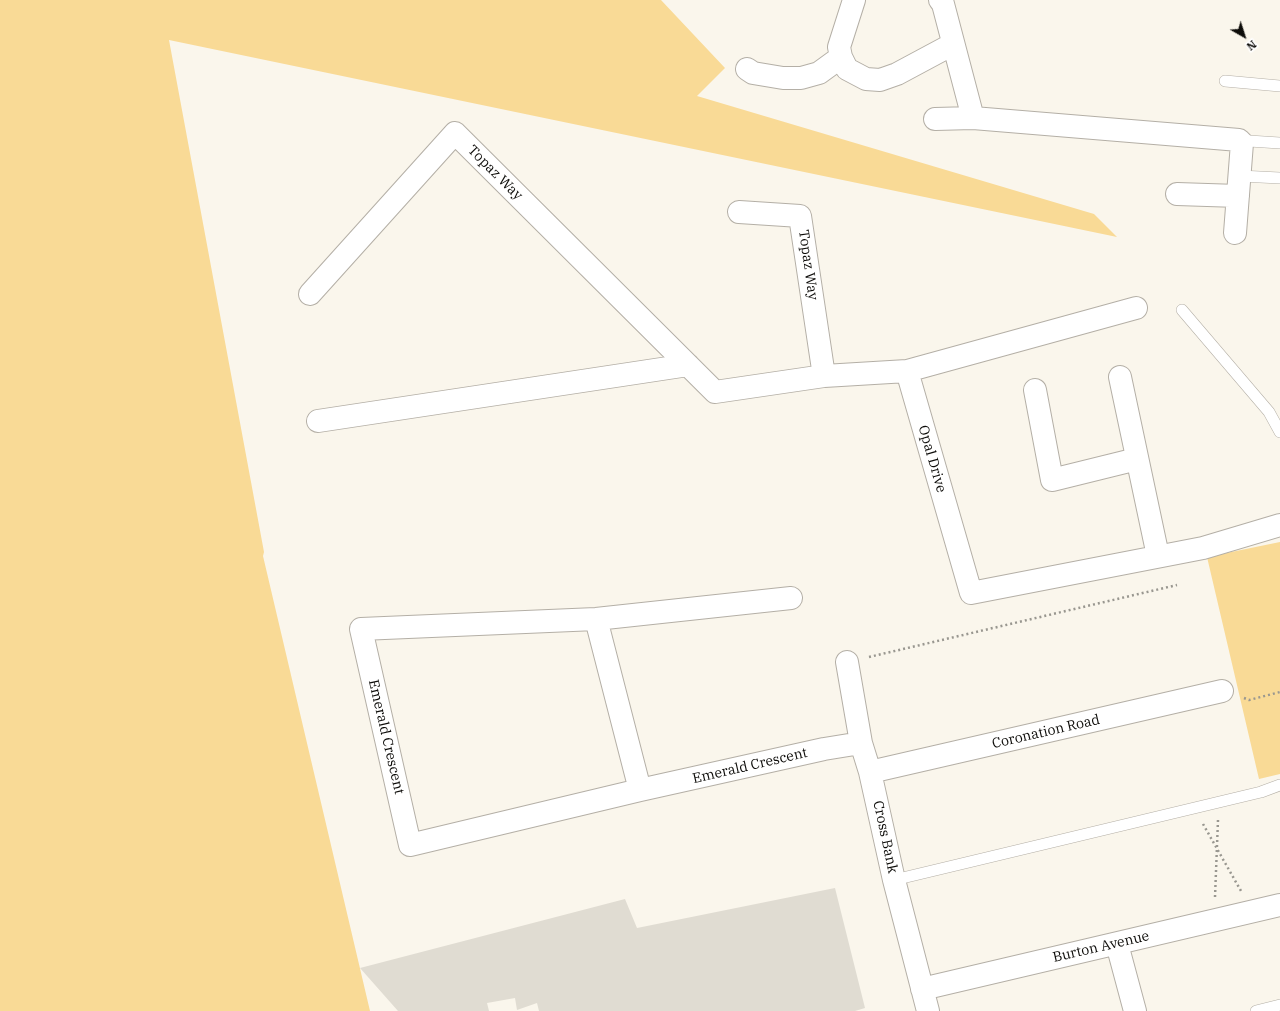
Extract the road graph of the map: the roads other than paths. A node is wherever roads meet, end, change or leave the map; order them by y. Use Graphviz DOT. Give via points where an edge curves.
graph roads {
  1 [pos="854,0"];
  2 [pos="940,0"];
  3 [pos="953,44"];
  4 [pos="841,56"];
  5 [pos="747,69"];
  6 [pos="1225,81"];
  7 [pos="1280,86"];
  8 [pos="973,118"];
  9 [pos="935,119"];
  10 [pos="1242,143"];
  11 [pos="1280,143"];
  12 [pos="1280,178"];
  13 [pos="1239,186"];
  14 [pos="1177,194"];
  15 [pos="739,212"];
  16 [pos="1235,233"];
  17 [pos="310,294"];
  18 [pos="1136,308"];
  19 [pos="1182,310"];
  20 [pos="688,365"];
  21 [pos="907,371"];
  22 [pos="824,376"];
  23 [pos="1120,377"];
  24 [pos="1035,390"];
  25 [pos="318,421"];
  26 [pos="1280,432"];
  27 [pos="1137,459"];
  28 [pos="1280,526"];
  29 [pos="1158,556"];
  30 [pos="791,598"];
  31 [pos="596,619"];
  32 [pos="847,662"];
  33 [pos="1222,692"];
  34 [pos="861,743"];
  35 [pos="870,772"];
  36 [pos="1280,785"];
  37 [pos="640,790"];
  38 [pos="894,880"];
  39 [pos="1280,905"];
  40 [pos="1117,944"];
  41 [pos="922,989"];
  42 [pos="1280,1005"];
  43 [pos="928,1011"];
  44 [pos="1135,1011"];
  45 [pos="1256,1011"];
  1 -- 4 [label="street" via="839,47"];
  2 -- 3 [label="street"];
  3 -- 4 [label="street" via="897,74 880,80 866,79 847,69"];
  3 -- 8 [label="street"];
  4 -- 5 [label="street" via="819,73 801,78 782,78 753,73"];
  6 -- 7 [label="lane"];
  8 -- 9 [label="street"];
  8 -- 10 [label="street" via="1240,140"];
  10 -- 11 [label="lane"];
  10 -- 13 [label="street"];
  12 -- 13 [label="lane"];
  13 -- 14 [label="street"];
  13 -- 16 [label="street"];
  15 -- 22 [label="street, Topaz Way" via="800,216"];
  17 -- 20 [label="street, Topaz Way" via="455,133"];
  18 -- 21 [label="street"];
  19 -- 26 [label="lane" via="1270,412"];
  20 -- 22 [label="street, Topaz Way" via="715,392"];
  20 -- 25 [label="street"];
  21 -- 22 [label="street, Topaz Way"];
  21 -- 29 [label="street, Opal Drive" via="971,593"];
  23 -- 27 [label="street"];
  24 -- 27 [label="street" via="1052,480"];
  27 -- 29 [label="street"];
  28 -- 29 [label="street, Opal Drive" via="1202,548"];
  30 -- 31 [label="street, Emerald Crescent"];
  31 -- 37 [label="street"];
  31 -- 37 [label="street, Emerald Crescent" via="361,629 410,845"];
  32 -- 34 [label="street, Cross Bank"];
  33 -- 35 [label="street, Coronation Road"];
  34 -- 35 [label="street, Cross Bank"];
  34 -- 37 [label="street, Emerald Crescent"];
  35 -- 38 [label="street, Cross Bank"];
  36 -- 38 [label="lane" via="1260,792"];
  38 -- 41 [label="street, Cross Bank"];
  39 -- 40 [label="street, Burton Avenue"];
  40 -- 41 [label="street, Burton Avenue"];
  40 -- 44 [label="street"];
  41 -- 43 [label="street, Cross Bank"];
  42 -- 45 [label="lane"];
}
